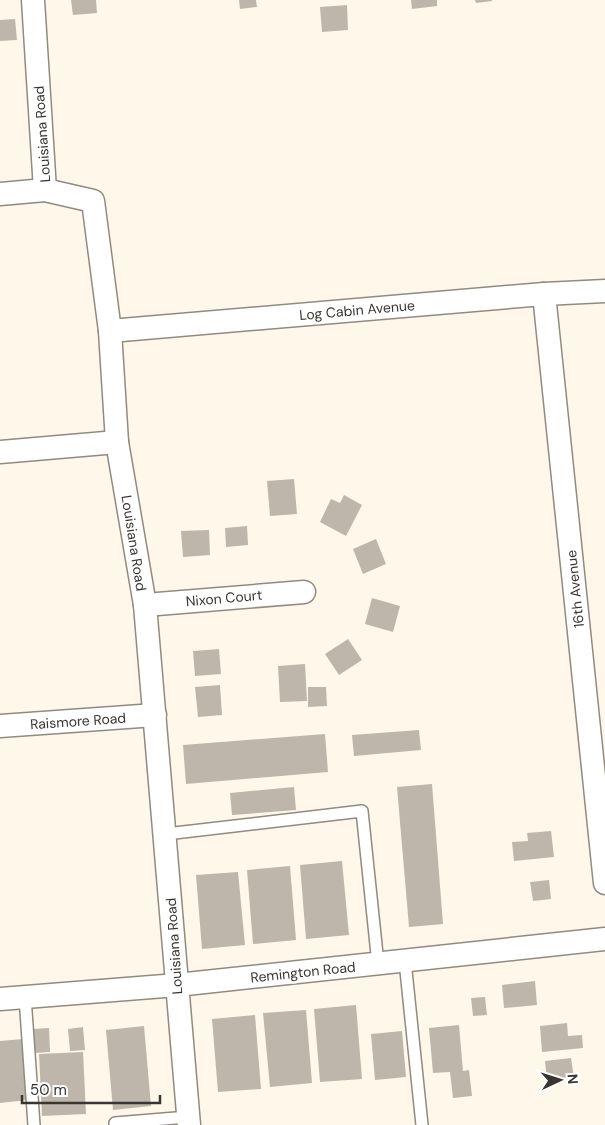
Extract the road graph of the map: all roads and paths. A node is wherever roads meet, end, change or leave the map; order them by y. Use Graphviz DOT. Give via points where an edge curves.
graph roads {
  1 [pos="33,0"];
  2 [pos="46,190"];
  3 [pos="0,194"];
  4 [pos="605,291"];
  5 [pos="544,294"];
  6 [pos="110,331"];
  7 [pos="118,442"];
  8 [pos="0,452"];
  9 [pos="304,592"];
  10 [pos="145,605"];
  11 [pos="155,715"];
  12 [pos="0,726"];
  13 [pos="166,834"];
  14 [pos="605,883"];
  15 [pos="605,939"];
  16 [pos="405,961"];
  17 [pos="378,964"];
  18 [pos="177,985"];
  19 [pos="25,997"];
  20 [pos="0,999"];
  21 [pos="188,1121"];
  22 [pos="115,1123"];
  23 [pos="34,1125"];
  24 [pos="422,1125"];
  1 -- 2 [label="street, Louisiana Road"];
  2 -- 3 [label="street"];
  2 -- 6 [label="street, Louisiana Road" via="93,201"];
  4 -- 5 [label="street, Log Cabin Avenue"];
  5 -- 6 [label="street, Log Cabin Avenue"];
  5 -- 14 [label="street, 16th Avenue"];
  6 -- 7 [label="street, Louisiana Road"];
  7 -- 8 [label="street"];
  7 -- 10 [label="street, Louisiana Road"];
  9 -- 10 [label="street, Nixon Court"];
  10 -- 11 [label="street, Louisiana Road"];
  11 -- 12 [label="street, Raismore Road"];
  11 -- 13 [label="street, Louisiana Road"];
  13 -- 17 [label="lane" via="362,812"];
  13 -- 18 [label="street, Louisiana Road"];
  15 -- 16 [label="street, Remington Road"];
  16 -- 17 [label="street, Remington Road"];
  16 -- 24 [label="lane"];
  17 -- 18 [label="street, Remington Road"];
  18 -- 19 [label="street, Remington Road"];
  18 -- 21 [label="street, Louisiana Road"];
  19 -- 20 [label="street, Remington Road"];
  19 -- 23 [label="lane"];
  21 -- 22 [label="lane"];
}
